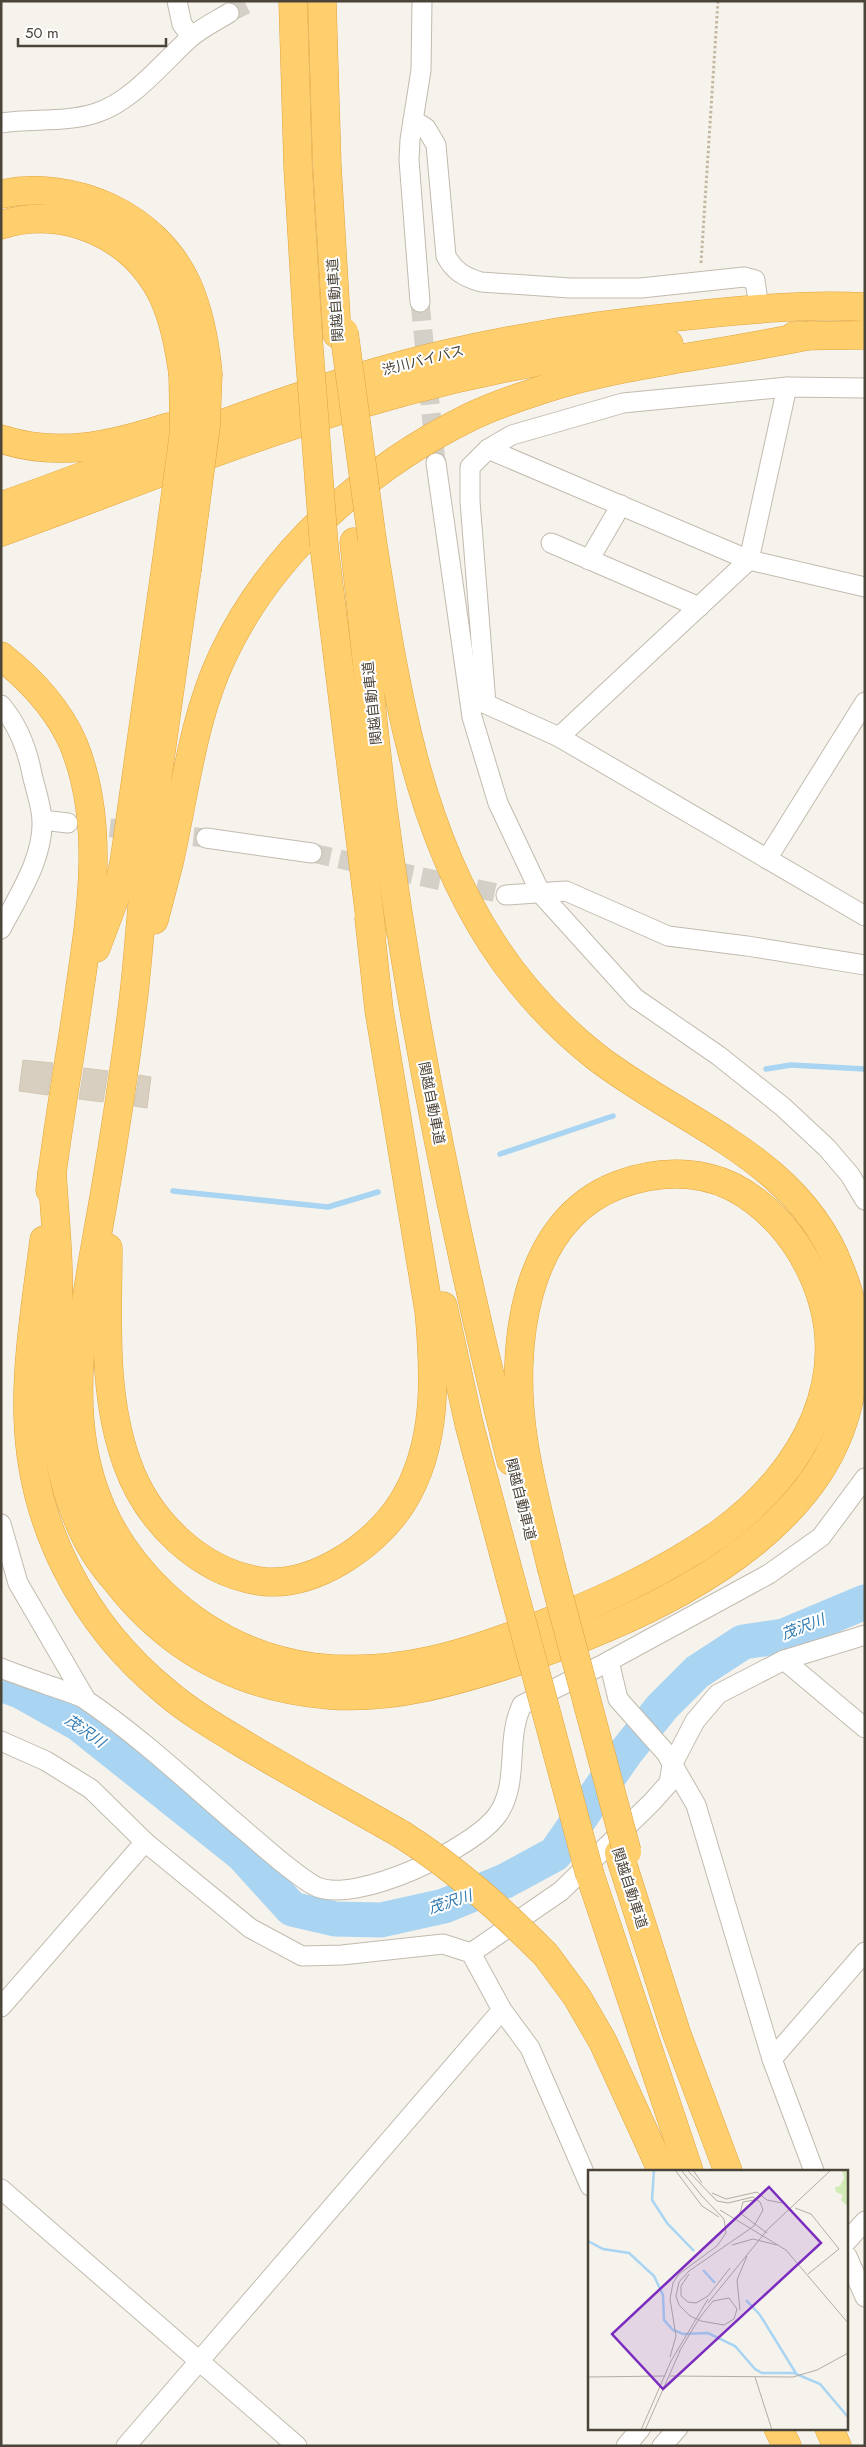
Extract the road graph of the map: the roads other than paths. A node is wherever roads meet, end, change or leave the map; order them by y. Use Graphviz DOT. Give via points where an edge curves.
graph roads {
  1 [pos="177,1"];
  2 [pos="292,1"];
  3 [pos="322,1"];
  4 [pos="422,1"];
  5 [pos="229,13"];
  6 [pos="191,37"];
  7 [pos="413,120"];
  8 [pos="1,123"];
  9 [pos="1,194"];
  10 [pos="1,225"];
  11 [pos="420,302"];
  12 [pos="759,308"];
  13 [pos="865,308"];
  14 [pos="812,335"];
  15 [pos="865,335"];
  16 [pos="460,350"];
  17 [pos="195,374"];
  18 [pos="787,387"];
  19 [pos="865,388"];
  20 [pos="1,439"];
  21 [pos="488,449"];
  22 [pos="436,463"];
  23 [pos="621,505"];
  24 [pos="1,506"];
  25 [pos="1,532"];
  26 [pos="363,540"];
  27 [pos="551,543"];
  28 [pos="589,560"];
  29 [pos="749,560"];
  30 [pos="176,568"];
  31 [pos="865,587"];
  32 [pos="699,607"];
  33 [pos="1,656"];
  34 [pos="865,702"];
  35 [pos="486,704"];
  36 [pos="1,705"];
  37 [pos="472,717"];
  38 [pos="559,737"];
  39 [pos="42,820"];
  40 [pos="68,823"];
  41 [pos="206,838"];
  42 [pos="312,853"];
  43 [pos="767,859"];
  44 [pos="541,894"];
  45 [pos="506,895"];
  46 [pos="865,916"];
  47 [pos="369,918"];
  48 [pos="1,929"];
  49 [pos="865,965"];
  50 [pos="81,981"];
  51 [pos="134,996"];
  52 [pos="52,1172"];
  53 [pos="107,1179"];
  54 [pos="865,1200"];
  55 [pos="865,1478"];
  56 [pos="1,1524"];
  57 [pos="545,1568"];
  58 [pos="865,1636"];
  59 [pos="784,1660"];
  60 [pos="609,1661"];
  61 [pos="1,1668"];
  62 [pos="85,1698"];
  63 [pos="865,1728"];
  64 [pos="1,1741"];
  65 [pos="669,1759"];
  66 [pos="145,1842"];
  67 [pos="865,1952"];
  68 [pos="471,1953"];
  69 [pos="1,2007"];
  70 [pos="502,2010"];
  71 [pos="772,2059"];
  72 [pos="662,2170"];
  73 [pos="689,2170"];
  74 [pos="728,2170"];
  75 [pos="814,2170"];
  76 [pos="588,2181"];
  77 [pos="1,2189"];
  78 [pos="865,2221"];
  79 [pos="848,2239"];
  80 [pos="848,2258"];
  81 [pos="865,2297"];
  82 [pos="199,2361"];
  83 [pos="639,2430"];
  84 [pos="676,2430"];
  85 [pos="779,2430"];
  86 [pos="791,2430"];
  87 [pos="830,2430"];
  88 [pos="126,2446"];
  89 [pos="297,2446"];
  90 [pos="626,2446"];
  91 [pos="662,2446"];
  92 [pos="787,2446"];
  93 [pos="798,2446"];
  94 [pos="837,2446"];
  1 -- 6 [label="street" via="182,24"];
  2 -- 47 [label="highway, 関越自動車道, bridge" via="298,168 324,546"];
  3 -- 26 [label="highway, 関越自動車道" via="332,260"];
  4 -- 7 [label="street" via="421,70"];
  5 -- 6 [label="street"];
  6 -- 8 [label="street" via="167,62 123,98 97,113 63,120"];
  7 -- 11 [label="street" via="409,160"];
  7 -- 12 [label="street" via="426,128 436,146 446,256 453,268 469,278 481,282 640,288 744,277 755,280"];
  9 -- 17 [label="highway" via="23,190 57,191 90,198 121,212 146,232 168,254 186,282 199,318 204,340"];
  10 -- 17 [label="highway" via="36,218 63,220 87,226 128,251 146,269 161,292 178,344"];
  12 -- 13 [label="highway, 渋川バイパス"];
  12 -- 16 [label="highway, 渋川バイパス" via="644,319"];
  14 -- 15 [label="highway, 渋川バイパス"];
  14 -- 25 [label="highway, 渋川バイパス" via="738,338 581,354 447,382 304,422"];
  14 -- 51 [label="highway" via="603,373 512,400 470,417 422,444 341,502 306,536 272,576 246,615 223,654 203,705 169,864"];
  16 -- 20 [label="highway" via="382,364 293,388 119,442 52,450 24,447"];
  16 -- 24 [label="highway, 渋川バイパス" via="301,396"];
  17 -- 30 [label="highway, bridge" via="184,432"];
  18 -- 19 [label="street"];
  18 -- 21 [label="street" via="623,403 512,435"];
  18 -- 29 [label="street"];
  21 -- 23 [label="street"];
  21 -- 35 [label="street" via="470,467"];
  22 -- 37 [label="street"];
  23 -- 28 [label="street"];
  23 -- 29 [label="street"];
  26 -- 52 [label="highway" via="420,784 464,894 492,943 523,985 557,1022 596,1056 750,1156 784,1186 816,1221 836,1257 849,1292 856,1332 855,1369 849,1404 837,1439 818,1473 793,1505 752,1542 697,1581 599,1631 547,1652 408,1692 369,1696 328,1695 244,1678 208,1662 176,1642 133,1602 84,1535 69,1496 58,1451 53,1408 59,1278"];
  26 -- 57 [label="highway, 関越自動車道" via="383,808 426,1077 498,1410"];
  27 -- 28 [label="street"];
  28 -- 32 [label="street"];
  29 -- 31 [label="street"];
  29 -- 32 [label="street"];
  30 -- 50 [label="highway" via="124,863 108,919"];
  30 -- 51 [label="highway"];
  32 -- 38 [label="street"];
  33 -- 50 [label="highway" via="36,688 56,713 72,742 83,774 91,811 93,888"];
  34 -- 43 [label="street"];
  35 -- 37 [label="street"];
  35 -- 38 [label="street"];
  36 -- 39 [label="street" via="11,716 27,750"];
  37 -- 44 [label="street" via="498,803"];
  38 -- 43 [label="street"];
  39 -- 40 [label="street"];
  39 -- 48 [label="street" via="38,849 28,876"];
  41 -- 42 [label="street"];
  43 -- 46 [label="street"];
  44 -- 45 [label="street"];
  44 -- 49 [label="street" via="566,892 668,936"];
  44 -- 54 [label="street" via="635,998 719,1056 783,1107 827,1148 850,1175"];
  47 -- 53 [label="highway" via="379,1010 429,1311 433,1398 417,1471 402,1503 380,1532 354,1553 327,1569 294,1579 261,1581 225,1572 195,1555 166,1529 144,1499 127,1464 116,1429 109,1381"];
  47 -- 73 [label="highway, 関越自動車道, bridge" via="397,1081 469,1424 590,1875"];
  50 -- 52 [label="highway"];
  51 -- 53 [label="highway"];
  52 -- 72 [label="highway, bridge" via="37,1297 28,1416 32,1464 41,1509 76,1588 124,1652 166,1693 216,1728 430,1853 476,1888 546,1955 603,2042"];
  53 -- 57 [label="highway" via="82,1316 77,1405 83,1449 94,1489 107,1519 131,1559 186,1615 248,1651 322,1668 404,1666 480,1649 591,1605 639,1582 683,1558 754,1506 782,1476 802,1447 827,1382 830,1349 827,1315 806,1258 788,1232 767,1211 737,1189 708,1178 680,1174 644,1177 611,1188 584,1204 560,1228 544,1253 524,1318 519,1390 523,1439"];
  55 -- 60 [label="street" via="821,1537 769,1574"];
  56 -- 62 [label="street" via="18,1583"];
  57 -- 74 [label="highway, 関越自動車道" via="676,2032"];
  58 -- 59 [label="street"];
  59 -- 63 [label="street"];
  59 -- 65 [label="street" via="718,1694"];
  60 -- 62 [label="street" via="522,1705 513,1732 507,1795 498,1814 481,1833 453,1851 406,1873 364,1887 334,1891 316,1886 266,1848"];
  60 -- 65 [label="street" via="618,1699"];
  61 -- 62 [label="street"];
  64 -- 66 [label="street" via="46,1761 91,1789"];
  65 -- 68 [label="street" via="669,1783 561,1891"];
  65 -- 71 [label="street" via="696,1805"];
  66 -- 68 [label="street" via="250,1928 302,1956 443,1944"];
  66 -- 69 [label="street"];
  67 -- 71 [label="street"];
  68 -- 70 [label="street"];
  70 -- 76 [label="street" via="530,2048"];
  70 -- 82 [label="street"];
  71 -- 75 [label="street"];
  77 -- 82 [label="street"];
  78 -- 79 [label="street"];
  80 -- 81 [label="street"];
  82 -- 88 [label="street"];
  82 -- 89 [label="street"];
  83 -- 90 [label="street"];
  84 -- 91 [label="street"];
  85 -- 92 [label="highway"];
  86 -- 93 [label="highway"];
  87 -- 94 [label="highway"];
}
